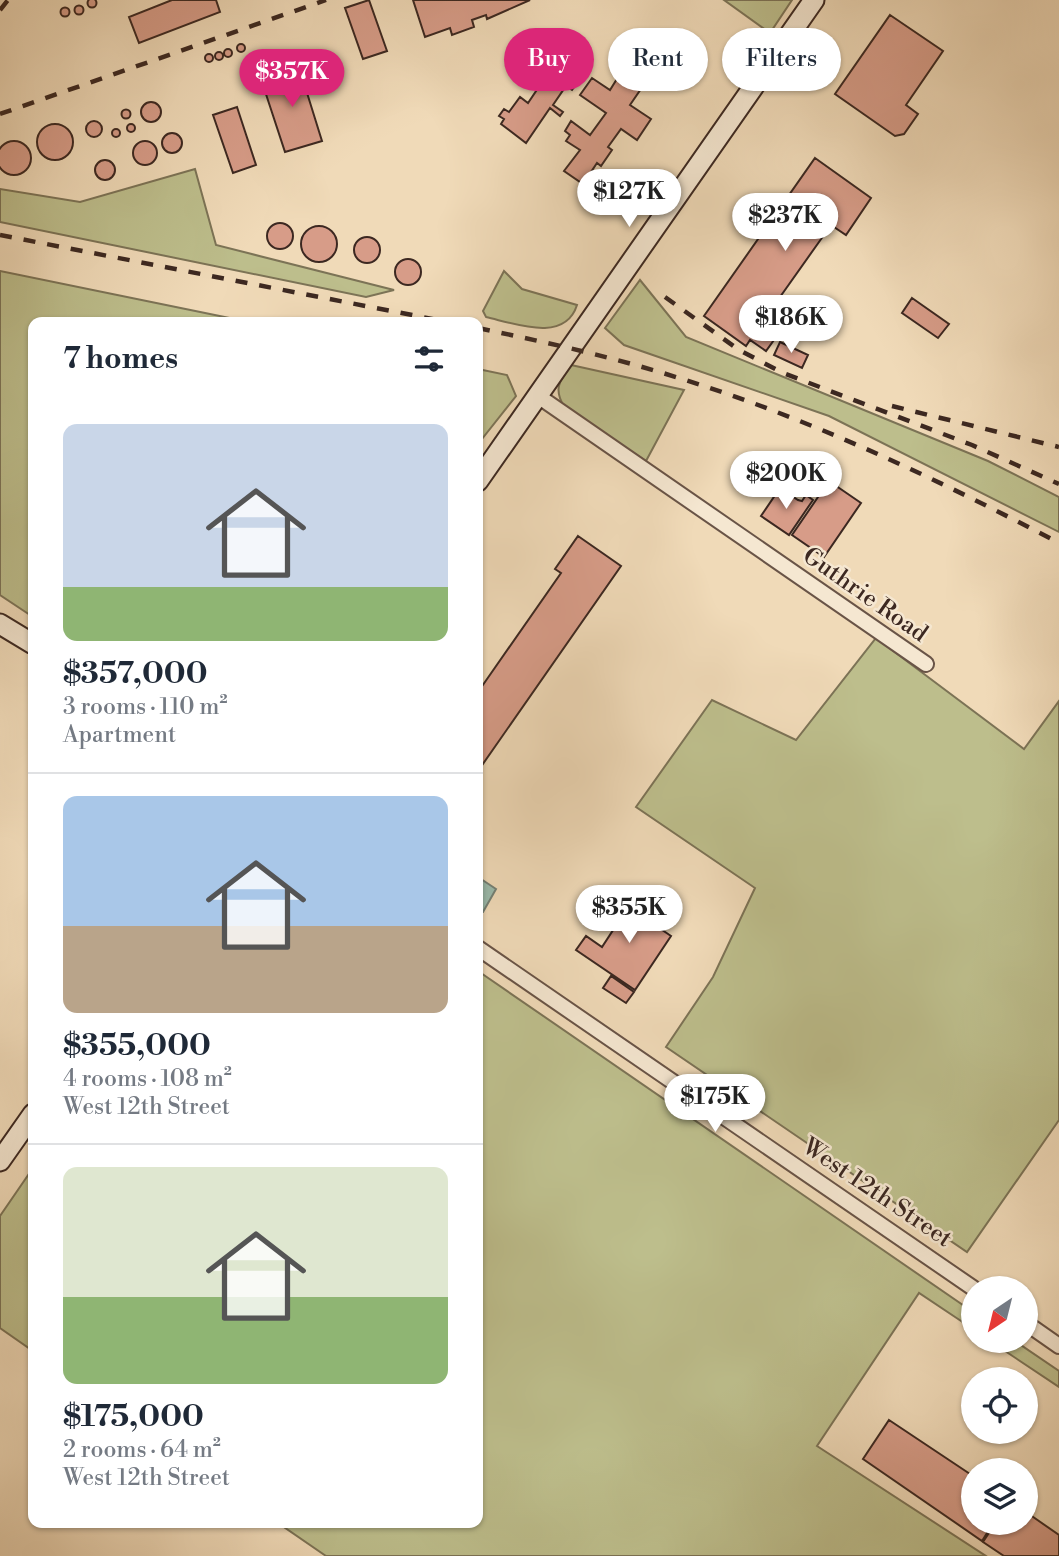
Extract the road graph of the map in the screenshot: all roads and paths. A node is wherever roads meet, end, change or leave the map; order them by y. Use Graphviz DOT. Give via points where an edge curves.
graph roads {
  1 [pos="814,0"];
  2 [pos="538,396"];
  3 [pos="483,474"];
  4 [pos="0,624"];
  5 [pos="28,641"];
  6 [pos="926,664"];
  7 [pos="483,951"];
  8 [pos="28,1121"];
  9 [pos="0,1161"];
  10 [pos="961,1280"];
  11 [pos="1038,1332"];
  12 [pos="1059,1346"];
  1 -- 2 [label="main road"];
  2 -- 3 [label="main road"];
  2 -- 6 [label="street, Guthrie Road"];
  4 -- 5 [label="main road"];
  7 -- 10 [label="street, West 12th Street"];
  8 -- 9 [label="main road"];
  11 -- 12 [label="street"];
}
